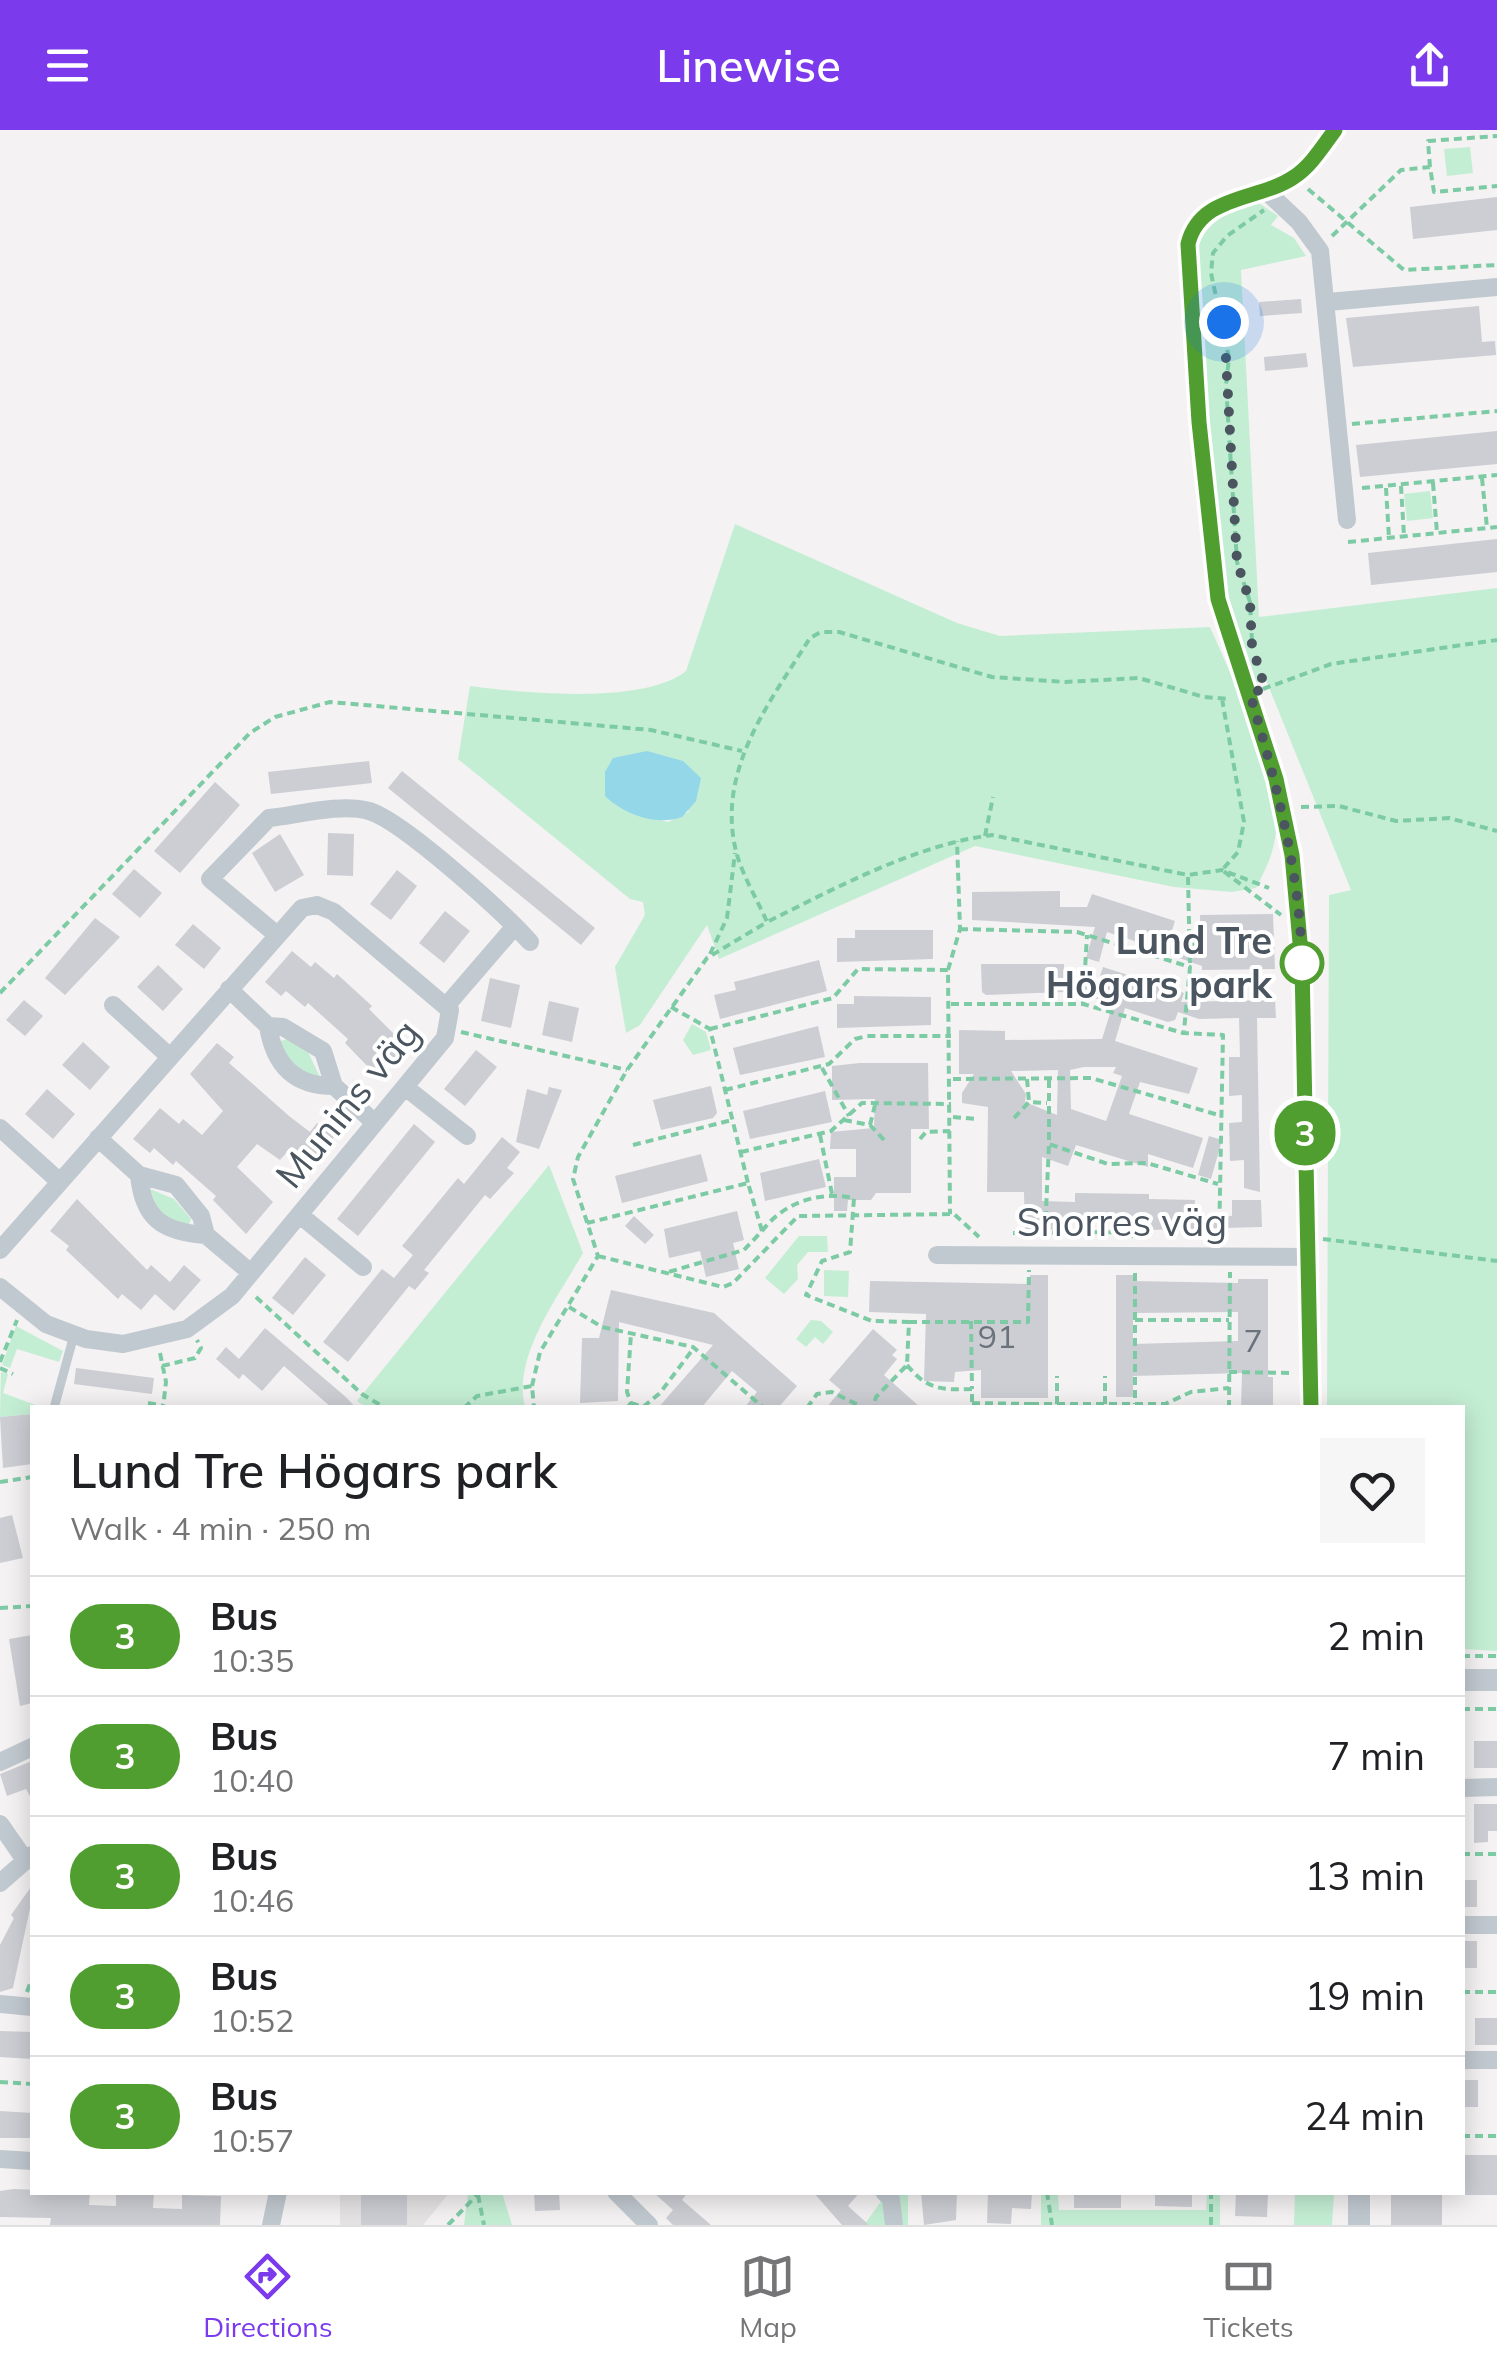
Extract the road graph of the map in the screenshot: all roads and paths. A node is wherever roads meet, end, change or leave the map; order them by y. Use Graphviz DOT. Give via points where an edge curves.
graph roads {
  1 [pos="1335,130"];
  2 [pos="1497,136"];
  3 [pos="1430,167"];
  4 [pos="1319,175"];
  5 [pos="1497,186"];
  6 [pos="1270,195"];
  7 [pos="1344,221"];
  8 [pos="1497,265"];
  9 [pos="1497,287"];
  10 [pos="1328,302"];
  11 [pos="1497,411"];
  12 [pos="1339,426"];
  13 [pos="1497,476"];
  14 [pos="1482,477"];
  15 [pos="1433,481"];
  16 [pos="1401,484"];
  17 [pos="1386,486"];
  18 [pos="1344,490"];
  19 [pos="1347,520"];
  20 [pos="1497,527"];
  21 [pos="1487,528"];
  22 [pos="1437,533"];
  23 [pos="1404,536"];
  24 [pos="1389,538"];
  25 [pos="1348,542"];
  26 [pos="1497,640"];
  27 [pos="1252,646"];
  28 [pos="1260,674"];
  29 [pos="1258,691"];
  30 [pos="1222,699"];
  31 [pos="742,751"];
  32 [pos="993,797"];
  33 [pos="1283,810"];
  34 [pos="1497,831"];
  35 [pos="984,836"];
  36 [pos="956,841"];
  37 [pos="736,848"];
  38 [pos="1222,870"];
  39 [pos="1188,876"];
  40 [pos="1269,888"];
  41 [pos="1284,917"];
  42 [pos="767,922"];
  43 [pos="515,926"];
  44 [pos="960,929"];
  45 [pos="277,935"];
  46 [pos="1087,935"];
  47 [pos="530,942"];
  48 [pos="1204,944"];
  49 [pos="1190,945"];
  50 [pos="707,958"];
  51 [pos="1190,967"];
  52 [pos="948,970"];
  53 [pos="229,990"];
  54 [pos="1206,992"];
  55 [pos="0,993"];
  56 [pos="1189,1002"];
  57 [pos="951,1004"];
  58 [pos="1083,1004"];
  59 [pos="113,1005"];
  60 [pos="447,1005"];
  61 [pos="671,1007"];
  62 [pos="268,1026"];
  63 [pos="450,1029"];
  64 [pos="710,1029"];
  65 [pos="1183,1033"];
  66 [pos="951,1036"];
  67 [pos="170,1057"];
  68 [pos="821,1066"];
  69 [pos="627,1070"];
  70 [pos="950,1079"];
  71 [pos="1027,1079"];
  72 [pos="1049,1079"];
  73 [pos="334,1086"];
  74 [pos="405,1087"];
  75 [pos="725,1090"];
  76 [pos="1029,1102"];
  77 [pos="876,1103"];
  78 [pos="1049,1103"];
  79 [pos="950,1104"];
  80 [pos="1222,1116"];
  81 [pos="950,1117"];
  82 [pos="847,1118"];
  83 [pos="1014,1118"];
  84 [pos="978,1119"];
  85 [pos="732,1120"];
  86 [pos="376,1123"];
  87 [pos="870,1124"];
  88 [pos="0,1128"];
  89 [pos="950,1131"];
  90 [pos="820,1134"];
  91 [pos="467,1136"];
  92 [pos="98,1138"];
  93 [pos="884,1140"];
  94 [pos="920,1140"];
  95 [pos="1049,1144"];
  96 [pos="633,1145"];
  97 [pos="741,1152"];
  98 [pos="139,1174"];
  99 [pos="60,1182"];
  100 [pos="748,1183"];
  101 [pos="1218,1184"];
  102 [pos="832,1194"];
  103 [pos="950,1214"];
  104 [pos="300,1215"];
  105 [pos="586,1223"];
  106 [pos="762,1231"];
  107 [pos="1046,1232"];
  108 [pos="1014,1233"];
  109 [pos="206,1235"];
  110 [pos="0,1250"];
  111 [pos="937,1254"];
  112 [pos="1029,1255"];
  113 [pos="1135,1256"];
  114 [pos="1225,1256"];
  115 [pos="1308,1257"];
  116 [pos="362,1267"];
  117 [pos="662,1274"];
  118 [pos="246,1279"];
  119 [pos="0,1287"];
  120 [pos="568,1306"];
  121 [pos="23,1309"];
  122 [pos="1135,1320"];
  123 [pos="1230,1320"];
  124 [pos="971,1321"];
  125 [pos="910,1322"];
  126 [pos="631,1334"];
  127 [pos="74,1335"];
  128 [pos="198,1340"];
  129 [pos="693,1348"];
  130 [pos="160,1353"];
  131 [pos="0,1365"];
  132 [pos="907,1365"];
  133 [pos="162,1366"];
  134 [pos="1229,1372"];
  135 [pos="13,1374"];
  136 [pos="1057,1376"];
  137 [pos="1105,1376"];
  138 [pos="532,1386"];
  139 [pos="1229,1388"];
  140 [pos="972,1389"];
  141 [pos="1295,1390"];
  142 [pos="148,1403"];
  143 [pos="1057,1404"];
  144 [pos="1105,1404"];
  145 [pos="1136,1404"];
  146 [pos="55,1405"];
  147 [pos="156,1405"];
  148 [pos="164,1405"];
  149 [pos="380,1405"];
  150 [pos="468,1405"];
  151 [pos="534,1405"];
  152 [pos="629,1405"];
  153 [pos="646,1405"];
  154 [pos="760,1405"];
  155 [pos="809,1405"];
  156 [pos="858,1405"];
  157 [pos="874,1405"];
  158 [pos="972,1405"];
  159 [pos="1044,1405"];
  160 [pos="1076,1405"];
  161 [pos="1100,1405"];
  162 [pos="1228,1405"];
  163 [pos="1311,1405"];
  164 [pos="30,1477"];
  165 [pos="0,1482"];
  166 [pos="30,1606"];
  167 [pos="16,1607"];
  168 [pos="0,1608"];
  169 [pos="19,1617"];
  170 [pos="1465,1656"];
  171 [pos="1497,1656"];
  172 [pos="1465,1680"];
  173 [pos="1497,1680"];
  174 [pos="1465,1709"];
  175 [pos="1497,1709"];
  176 [pos="30,1748"];
  177 [pos="0,1762"];
  178 [pos="1497,1787"];
  179 [pos="1465,1788"];
  180 [pos="0,1824"];
  181 [pos="1465,1854"];
  182 [pos="1497,1854"];
  183 [pos="29,1857"];
  184 [pos="0,1882"];
  185 [pos="1465,1925"];
  186 [pos="1497,1925"];
  187 [pos="1465,1992"];
  188 [pos="1497,1992"];
  189 [pos="0,2004"];
  190 [pos="30,2006"];
  191 [pos="1465,2060"];
  192 [pos="1497,2060"];
  193 [pos="0,2082"];
  194 [pos="30,2084"];
  195 [pos="1465,2136"];
  196 [pos="1497,2136"];
  197 [pos="0,2160"];
  198 [pos="30,2161"];
  199 [pos="277,2195"];
  200 [pos="477,2195"];
  201 [pos="478,2195"];
  202 [pos="619,2195"];
  203 [pos="887,2195"];
  204 [pos="1047,2195"];
  205 [pos="1211,2195"];
  206 [pos="1359,2195"];
  207 [pos="271,2225"];
  208 [pos="448,2225"];
  209 [pos="484,2225"];
  210 [pos="649,2225"];
  211 [pos="894,2225"];
  212 [pos="1052,2225"];
  213 [pos="1211,2225"];
  214 [pos="1358,2225"];
  1 -- 6 [label="street" via="1299,174"];
  2 -- 3 [label="path" via="1428,141"];
  3 -- 5 [label="path" via="1434,192"];
  3 -- 7 [label="path" via="1401,170"];
  4 -- 7 [label="path" via="1307,190"];
  6 -- 10 [label="street" via="1320,250"];
  6 -- 27 [label="path" via="1213,253 1211,274 1230,358 1237,562 1250,602"];
  6 -- 29 [label="street" via="1242,197 1207,212 1192,229 1188,274 1218,599"];
  7 -- 8 [label="path" via="1404,270"];
  9 -- 10 [label="street"];
  10 -- 12 [label="street"];
  11 -- 12 [label="path"];
  12 -- 18 [label="street"];
  13 -- 14 [label="path"];
  14 -- 15 [label="path"];
  14 -- 21 [label="path"];
  15 -- 16 [label="path"];
  15 -- 22 [label="path"];
  16 -- 17 [label="path"];
  16 -- 23 [label="path"];
  17 -- 18 [label="path"];
  17 -- 24 [label="path"];
  18 -- 19 [label="street"];
  20 -- 21 [label="path"];
  21 -- 22 [label="path"];
  22 -- 23 [label="path"];
  23 -- 24 [label="path"];
  24 -- 25 [label="path"];
  26 -- 29 [label="path" via="1332,664"];
  28 -- 29 [label="path"];
  29 -- 30 [label="path"];
  29 -- 33 [label="street"];
  30 -- 31 [label="path" via="1139,678 992,677 822,632 810,638"];
  30 -- 38 [label="path" via="1244,822 1238,852"];
  31 -- 37 [label="path" via="734,797"];
  31 -- 55 [label="path" via="568,720 330,702 302,708 250,733"];
  32 -- 35 [label="path"];
  33 -- 34 [label="path" via="1339,806 1396,821 1448,818"];
  33 -- 115 [label="street" via="1302,964"];
  35 -- 36 [label="path"];
  35 -- 39 [label="path"];
  36 -- 42 [label="path"];
  36 -- 44 [label="path"];
  37 -- 42 [label="path"];
  37 -- 50 [label="path" via="727,918"];
  38 -- 39 [label="path"];
  38 -- 40 [label="path"];
  38 -- 41 [label="path"];
  39 -- 49 [label="path"];
  42 -- 50 [label="path"];
  43 -- 45 [label="street" via="398,830 356,810 268,818 210,879"];
  43 -- 47 [label="street"];
  43 -- 60 [label="street"];
  44 -- 46 [label="path"];
  44 -- 52 [label="path"];
  45 -- 53 [label="street, Munins väg"];
  45 -- 60 [label="street, Munins väg" via="302,908 325,907"];
  46 -- 51 [label="path"];
  46 -- 58 [label="path"];
  48 -- 49 [label="path"];
  49 -- 51 [label="path"];
  50 -- 61 [label="path"];
  51 -- 56 [label="path"];
  52 -- 57 [label="path"];
  52 -- 64 [label="path" via="858,969 834,998"];
  53 -- 62 [label="street"];
  53 -- 67 [label="street, Munins väg"];
  54 -- 56 [label="path"];
  56 -- 65 [label="path"];
  57 -- 58 [label="path"];
  57 -- 66 [label="path"];
  58 -- 65 [label="path"];
  59 -- 67 [label="street"];
  60 -- 63 [label="street, Munins väg"];
  61 -- 64 [label="path"];
  61 -- 69 [label="path"];
  62 -- 73 [label="street" via="283,1027 324,1051"];
  62 -- 73 [label="street" via="272,1048 293,1076"];
  63 -- 69 [label="path"];
  63 -- 74 [label="street, Munins väg"];
  64 -- 75 [label="path"];
  65 -- 80 [label="path" via="1223,1035"];
  66 -- 68 [label="path" via="867,1036"];
  66 -- 70 [label="path"];
  67 -- 92 [label="street, Munins väg"];
  68 -- 75 [label="path"];
  68 -- 82 [label="path"];
  69 -- 105 [label="path" via="574,1167"];
  70 -- 71 [label="path"];
  70 -- 79 [label="path"];
  71 -- 72 [label="path"];
  71 -- 76 [label="path"];
  72 -- 78 [label="path"];
  72 -- 80 [label="path" via="1109,1080"];
  73 -- 86 [label="street"];
  74 -- 86 [label="street, Munins väg"];
  74 -- 91 [label="street"];
  75 -- 85 [label="path"];
  76 -- 78 [label="path"];
  76 -- 83 [label="path"];
  77 -- 79 [label="path"];
  77 -- 82 [label="path" via="862,1103"];
  77 -- 87 [label="path"];
  78 -- 95 [label="path"];
  79 -- 81 [label="path"];
  80 -- 101 [label="path"];
  81 -- 84 [label="path"];
  81 -- 89 [label="path"];
  82 -- 87 [label="path"];
  82 -- 90 [label="path"];
  85 -- 96 [label="path"];
  85 -- 97 [label="path"];
  86 -- 104 [label="street, Munins väg"];
  87 -- 93 [label="path"];
  88 -- 99 [label="street"];
  89 -- 94 [label="path" via="926,1132"];
  89 -- 103 [label="path"];
  90 -- 97 [label="path"];
  90 -- 102 [label="path"];
  92 -- 98 [label="street"];
  92 -- 99 [label="street, Munins väg"];
  95 -- 101 [label="path" via="1108,1164 1147,1163"];
  95 -- 107 [label="path"];
  97 -- 100 [label="path"];
  98 -- 109 [label="street" via="176,1185 201,1216"];
  98 -- 109 [label="street" via="148,1212 162,1227"];
  99 -- 110 [label="street, Munins väg"];
  100 -- 105 [label="path"];
  100 -- 106 [label="path"];
  101 -- 114 [label="path"];
  102 -- 106 [label="path" via="782,1208"];
  102 -- 125 [label="path" via="854,1198 850,1252 822,1261 806,1295 872,1322"];
  104 -- 116 [label="street"];
  104 -- 118 [label="street, Munins väg"];
  105 -- 120 [label="path" via="598,1256"];
  106 -- 117 [label="path" via="744,1250"];
  107 -- 108 [label="path"];
  107 -- 113 [label="path" via="1132,1232"];
  109 -- 118 [label="street"];
  111 -- 112 [label="street, Snorres väg"];
  112 -- 113 [label="street, Snorres väg"];
  112 -- 124 [label="path" via="1028,1322"];
  113 -- 114 [label="street, Snorres väg"];
  113 -- 122 [label="path"];
  114 -- 115 [label="street, Snorres väg"];
  114 -- 123 [label="path"];
  115 -- 163 [label="street"];
  118 -- 127 [label="street, Munins väg" via="187,1329 123,1344"];
  118 -- 149 [label="path"];
  119 -- 121 [label="street, Munins väg"];
  120 -- 126 [label="path" via="602,1327"];
  120 -- 138 [label="path" via="540,1352"];
  121 -- 127 [label="street, Munins väg"];
  121 -- 131 [label="path"];
  122 -- 123 [label="path"];
  122 -- 145 [label="path"];
  123 -- 134 [label="path"];
  124 -- 125 [label="path"];
  124 -- 140 [label="path"];
  125 -- 132 [label="path"];
  126 -- 129 [label="path"];
  126 -- 152 [label="path"];
  127 -- 146 [label="lane"];
  128 -- 133 [label="path" via="195,1358"];
  129 -- 153 [label="path"];
  129 -- 154 [label="path"];
  130 -- 133 [label="path"];
  131 -- 135 [label="path"];
  132 -- 140 [label="path" via="937,1390"];
  132 -- 157 [label="path"];
  133 -- 148 [label="path"];
  134 -- 139 [label="path"];
  134 -- 141 [label="path" via="1294,1371"];
  136 -- 143 [label="path"];
  137 -- 144 [label="path"];
  138 -- 150 [label="path" via="478,1396"];
  138 -- 151 [label="path"];
  139 -- 145 [label="path"];
  139 -- 162 [label="path"];
  140 -- 158 [label="path"];
  142 -- 147 [label="path"];
  143 -- 159 [label="path"];
  143 -- 160 [label="path"];
  144 -- 145 [label="path"];
  144 -- 161 [label="path"];
  155 -- 156 [label="path" via="816,1394 832,1392"];
  164 -- 165 [label="path"];
  166 -- 167 [label="path"];
  167 -- 168 [label="path"];
  167 -- 169 [label="path"];
  170 -- 171 [label="path"];
  172 -- 173 [label="street"];
  174 -- 175 [label="path"];
  176 -- 177 [label="street"];
  178 -- 179 [label="street"];
  180 -- 183 [label="street"];
  181 -- 182 [label="path"];
  183 -- 184 [label="street"];
  185 -- 186 [label="street"];
  187 -- 188 [label="path"];
  189 -- 190 [label="street"];
  191 -- 192 [label="street"];
  193 -- 194 [label="path"];
  195 -- 196 [label="path"];
  197 -- 198 [label="street"];
  199 -- 207 [label="street"];
  200 -- 208 [label="path"];
  201 -- 209 [label="path"];
  202 -- 210 [label="street"];
  203 -- 211 [label="street"];
  204 -- 212 [label="path"];
  205 -- 213 [label="path"];
  206 -- 214 [label="street"];
}
